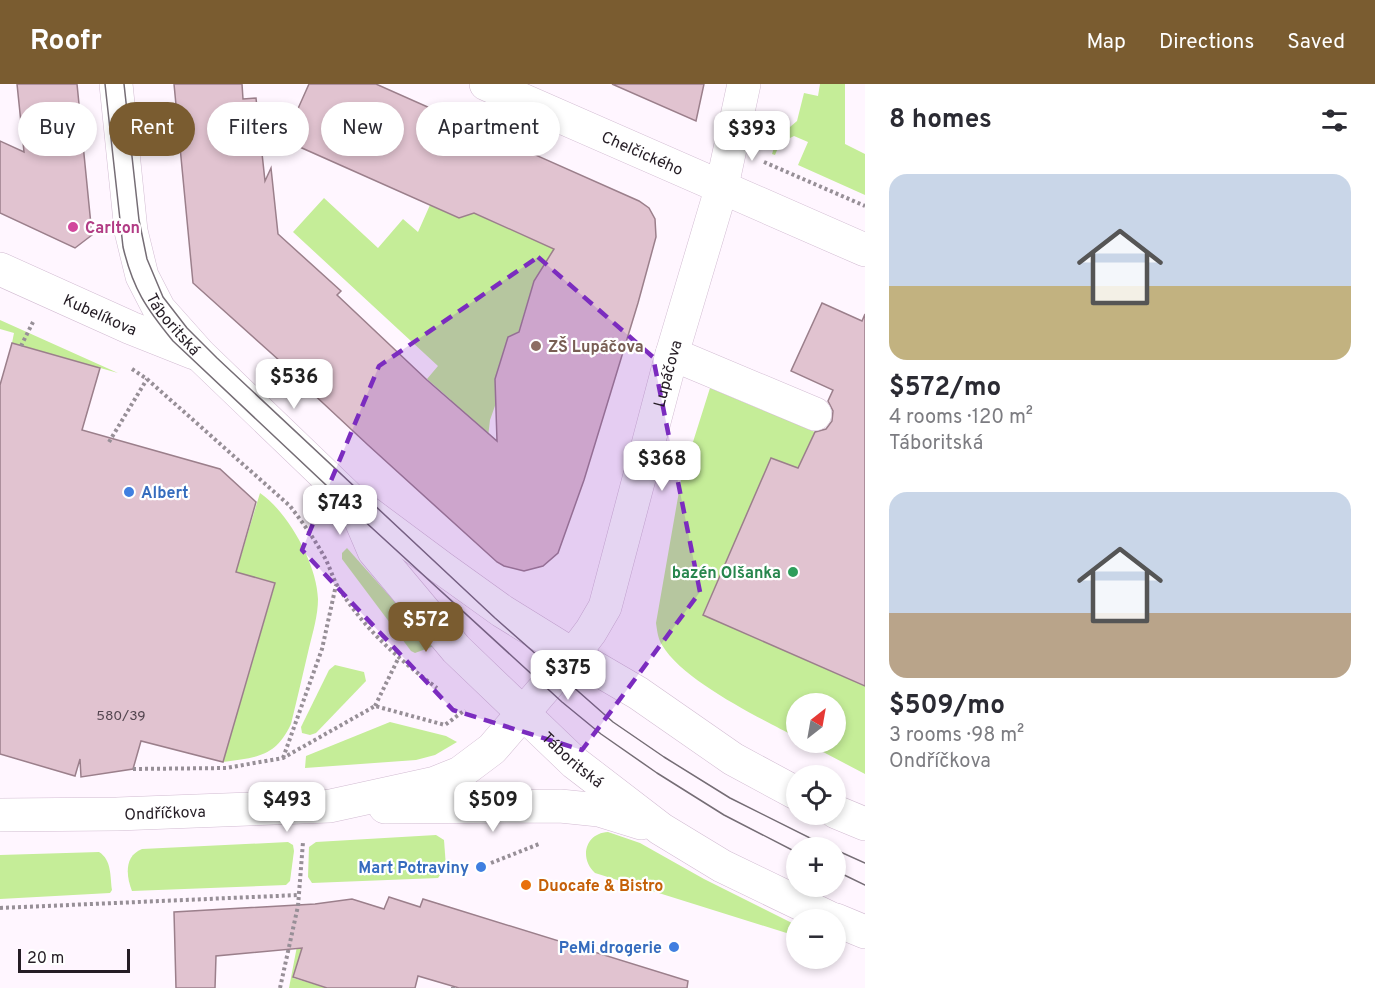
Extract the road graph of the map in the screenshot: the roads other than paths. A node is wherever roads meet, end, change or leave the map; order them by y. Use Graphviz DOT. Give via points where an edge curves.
graph roads {
  1 [pos="116,84"];
  2 [pos="486,84"];
  3 [pos="744,84"];
  4 [pos="722,186"];
  5 [pos="865,250"];
  6 [pos="0,269"];
  7 [pos="672,354"];
  8 [pos="200,355"];
  9 [pos="815,414"];
  10 [pos="352,501"];
  11 [pos="573,655"];
  12 [pos="523,714"];
  13 [pos="786,788"];
  14 [pos="330,806"];
  15 [pos="0,815"];
  16 [pos="846,816"];
  17 [pos="865,824"];
  18 [pos="661,830"];
  19 [pos="812,909"];
  20 [pos="846,924"];
  21 [pos="865,932"];
  1 -- 8 [label="street, Táboritská" via="131,231 142,276 159,309"];
  2 -- 4 [label="street, Chelčického"];
  3 -- 4 [label="street, Lupáčova"];
  4 -- 5 [label="street, Chelčického"];
  4 -- 7 [label="street, Lupáčova"];
  6 -- 8 [label="street, Kubelíkova"];
  7 -- 9 [label="street"];
  7 -- 11 [label="street, Lupáčova" via="605,607"];
  8 -- 10 [label="street, Táboritská"];
  10 -- 11 [label="street, Táboritská" via="502,611"];
  10 -- 12 [label="street, Táboritská" via="374,551 463,658"];
  11 -- 12 [label="street, Lupáčova"];
  11 -- 13 [label="street, Táboritská" via="638,693 733,759"];
  12 -- 14 [label="street, Ondříčkova" via="492,749 460,773 435,783"];
  12 -- 18 [label="street, Táboritská" via="575,763"];
  14 -- 15 [label="street, Ondříčkova"];
  14 -- 18 [label="street, Ondříčkova" via="560,806 599,810"];
  16 -- 17 [label="street"];
  18 -- 19 [label="street, Táboritská" via="722,866"];
  20 -- 21 [label="street, Táboritská"];
}
